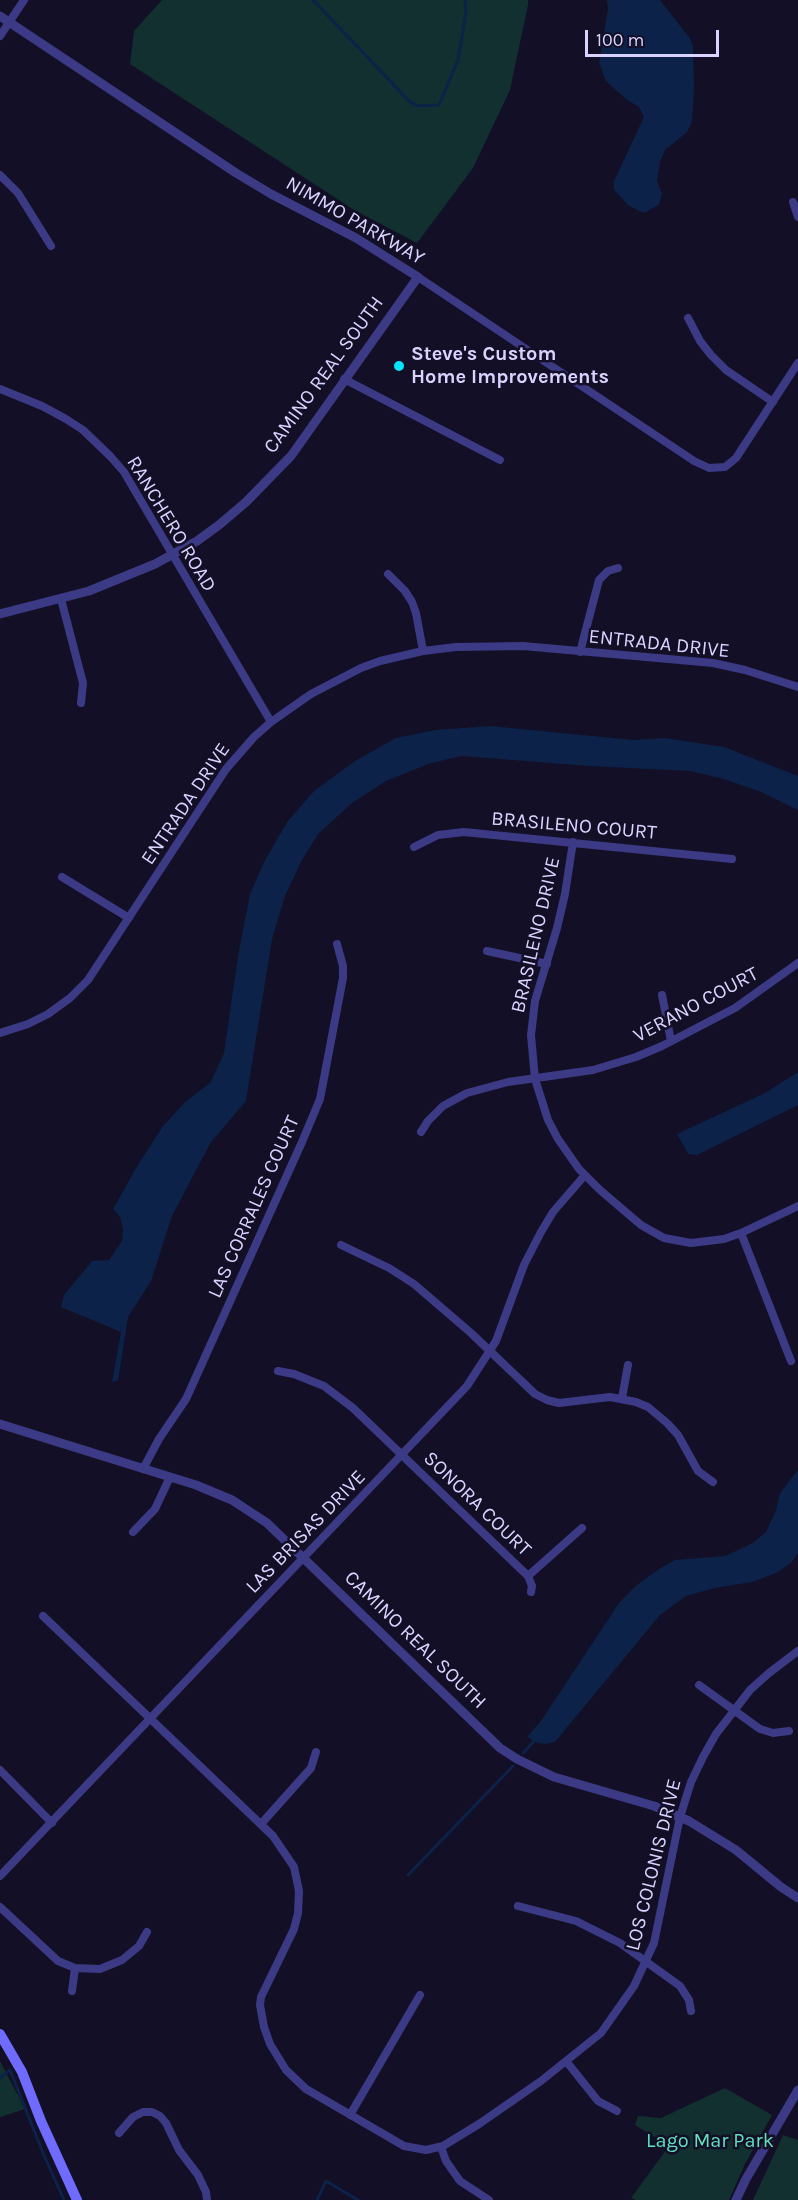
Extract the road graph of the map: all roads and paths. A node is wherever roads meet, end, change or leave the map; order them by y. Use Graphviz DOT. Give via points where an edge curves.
graph roads {
  1 [pos="24,0"];
  2 [pos="0,16"];
  3 [pos="9,22"];
  4 [pos="0,36"];
  5 [pos="0,175"];
  6 [pos="793,202"];
  7 [pos="798,217"];
  8 [pos="51,246"];
  9 [pos="418,277"];
  10 [pos="688,318"];
  11 [pos="798,363"];
  12 [pos="344,379"];
  13 [pos="0,389"];
  14 [pos="773,402"];
  15 [pos="500,460"];
  16 [pos="172,556"];
  17 [pos="618,568"];
  18 [pos="388,574"];
  19 [pos="61,599"];
  20 [pos="1,612"];
  21 [pos="423,651"];
  22 [pos="580,652"];
  23 [pos="798,687"];
  24 [pos="81,703"];
  25 [pos="271,722"];
  26 [pos="573,842"];
  27 [pos="414,847"];
  28 [pos="732,859"];
  29 [pos="62,877"];
  30 [pos="129,918"];
  31 [pos="337,944"];
  32 [pos="487,951"];
  33 [pos="798,963"];
  34 [pos="547,964"];
  35 [pos="662,996"];
  36 [pos="0,1034"];
  37 [pos="671,1041"];
  38 [pos="535,1079"];
  39 [pos="421,1132"];
  40 [pos="585,1175"];
  41 [pos="798,1206"];
  42 [pos="741,1233"];
  43 [pos="341,1245"];
  44 [pos="490,1352"];
  45 [pos="791,1361"];
  46 [pos="628,1365"];
  47 [pos="278,1371"];
  48 [pos="622,1398"];
  49 [pos="0,1424"];
  50 [pos="402,1455"];
  51 [pos="143,1468"];
  52 [pos="170,1477"];
  53 [pos="712,1482"];
  54 [pos="582,1528"];
  55 [pos="133,1532"];
  56 [pos="304,1558"];
  57 [pos="528,1576"];
  58 [pos="531,1592"];
  59 [pos="44,1616"];
  60 [pos="798,1651"];
  61 [pos="699,1685"];
  62 [pos="733,1710"];
  63 [pos="150,1719"];
  64 [pos="789,1731"];
  65 [pos="316,1752"];
  66 [pos="0,1770"];
  67 [pos="680,1817"];
  68 [pos="52,1823"];
  69 [pos="261,1824"];
  70 [pos="0,1876"];
  71 [pos="798,1898"];
  72 [pos="518,1906"];
  73 [pos="0,1907"];
  74 [pos="147,1932"];
  75 [pos="647,1962"];
  76 [pos="75,1968"];
  77 [pos="72,1991"];
  78 [pos="420,1995"];
  79 [pos="691,2011"];
  80 [pos="0,2034"];
  81 [pos="566,2061"];
  82 [pos="798,2090"];
  83 [pos="617,2111"];
  84 [pos="350,2115"];
  85 [pos="119,2133"];
  86 [pos="441,2147"];
  87 [pos="77,2200"];
  88 [pos="207,2200"];
  89 [pos="489,2200"];
  90 [pos="736,2200"];
  1 -- 3 [label="street"];
  2 -- 3 [label="street, NIMMO PARKWAY"];
  3 -- 4 [label="street"];
  3 -- 9 [label="street, NIMMO PARKWAY" via="271,195 356,238"];
  5 -- 8 [label="street" via="18,193"];
  6 -- 7 [label="street"];
  9 -- 12 [label="street, CAMINO REAL SOUTH"];
  9 -- 14 [label="street, NIMMO PARKWAY" via="709,468 725,467 736,458"];
  10 -- 14 [label="street" via="718,363"];
  11 -- 14 [label="street"];
  12 -- 15 [label="street"];
  12 -- 16 [label="street, CAMINO REAL SOUTH" via="307,435 269,480 219,525"];
  13 -- 16 [label="street, RANCHERO ROAD" via="66,418 98,442 123,472"];
  16 -- 19 [label="street, CAMINO REAL SOUTH"];
  16 -- 25 [label="street, RANCHERO ROAD"];
  17 -- 22 [label="street" via="599,580"];
  18 -- 21 [label="street" via="402,586 416,613"];
  19 -- 20 [label="street, CAMINO REAL SOUTH"];
  19 -- 24 [label="street" via="83,683"];
  21 -- 22 [label="street, ENTRADA DRIVE" via="489,645"];
  21 -- 25 [label="street, ENTRADA DRIVE" via="353,671"];
  22 -- 23 [label="street, ENTRADA DRIVE" via="713,663"];
  25 -- 30 [label="street, ENTRADA DRIVE" via="226,770"];
  26 -- 27 [label="street, BRASILENO COURT" via="464,832 438,836"];
  26 -- 28 [label="street, BRASILENO COURT"];
  26 -- 34 [label="street, BRASILENO DRIVE" via="565,894"];
  29 -- 30 [label="street"];
  30 -- 36 [label="street, ENTRADA DRIVE" via="88,980 70,998 48,1014"];
  31 -- 51 [label="street, LAS CORRALES COURT" via="343,978 320,1099 186,1399"];
  32 -- 34 [label="street"];
  33 -- 37 [label="street, VERANO COURT" via="735,1008"];
  34 -- 38 [label="street, BRASILENO DRIVE" via="532,1020"];
  35 -- 37 [label="street"];
  37 -- 38 [label="street, VERANO COURT" via="615,1064"];
  38 -- 39 [label="street, VERANO COURT" via="487,1086 452,1100 437,1111"];
  38 -- 40 [label="street, BRASILENO DRIVE" via="548,1120"];
  40 -- 42 [label="street, BRASILENO DRIVE" via="641,1225 664,1238 691,1243"];
  40 -- 44 [label="street, LAS BRISAS DRIVE" via="553,1212 532,1248"];
  41 -- 42 [label="street, BRASILENO DRIVE"];
  42 -- 45 [label="street"];
  43 -- 44 [label="street" via="414,1284"];
  44 -- 48 [label="street" via="535,1394 547,1400 570,1403"];
  44 -- 50 [label="street, LAS BRISAS DRIVE" via="467,1386"];
  46 -- 48 [label="street"];
  47 -- 50 [label="street, SONORA COURT" via="329,1389"];
  48 -- 53 [label="street" via="648,1407 667,1423 698,1471"];
  49 -- 51 [label="street, CAMINO REAL SOUTH"];
  50 -- 56 [label="street, LAS BRISAS DRIVE"];
  50 -- 57 [label="street, SONORA COURT"];
  51 -- 52 [label="street, CAMINO REAL SOUTH"];
  52 -- 55 [label="street" via="155,1509"];
  52 -- 56 [label="street, CAMINO REAL SOUTH" via="239,1504 267,1523"];
  54 -- 57 [label="street, SONORA COURT"];
  56 -- 63 [label="street, LAS BRISAS DRIVE"];
  56 -- 67 [label="street, CAMINO REAL SOUTH" via="509,1753 554,1777"];
  57 -- 58 [label="street"];
  59 -- 63 [label="street"];
  60 -- 62 [label="street, LOS COLONIS DRIVE" via="769,1673"];
  61 -- 62 [label="street"];
  62 -- 64 [label="street" via="760,1729"];
  62 -- 67 [label="street, LOS COLONIS DRIVE" via="703,1757"];
  63 -- 68 [label="street, LAS BRISAS DRIVE"];
  63 -- 69 [label="street"];
  65 -- 69 [label="street" via="311,1768"];
  66 -- 68 [label="street"];
  67 -- 71 [label="street, CAMINO REAL SOUTH" via="713,1834"];
  67 -- 75 [label="street, LOS COLONIS DRIVE"];
  68 -- 70 [label="street, LAS BRISAS DRIVE"];
  69 -- 84 [label="street" via="285,1851 294,1867 299,1891 294,1929 261,1997 264,2028 277,2058 294,2079"];
  72 -- 75 [label="street" via="576,1921"];
  73 -- 76 [label="street" via="58,1961"];
  74 -- 76 [label="street" via="139,1947 122,1960 100,1969"];
  75 -- 79 [label="street" via="680,1986"];
  75 -- 81 [label="street, LOS COLONIS DRIVE" via="601,2033"];
  76 -- 77 [label="street"];
  78 -- 84 [label="street"];
  80 -- 87 [label="main road" via="22,2072"];
  81 -- 83 [label="street" via="598,2101"];
  81 -- 86 [label="street, LOS COLONIS DRIVE"];
  82 -- 90 [label="street"];
  84 -- 86 [label="street" via="404,2146 426,2150"];
  85 -- 88 [label="street" via="138,2114 160,2116 198,2175"];
  86 -- 89 [label="street" via="460,2181"];
}
